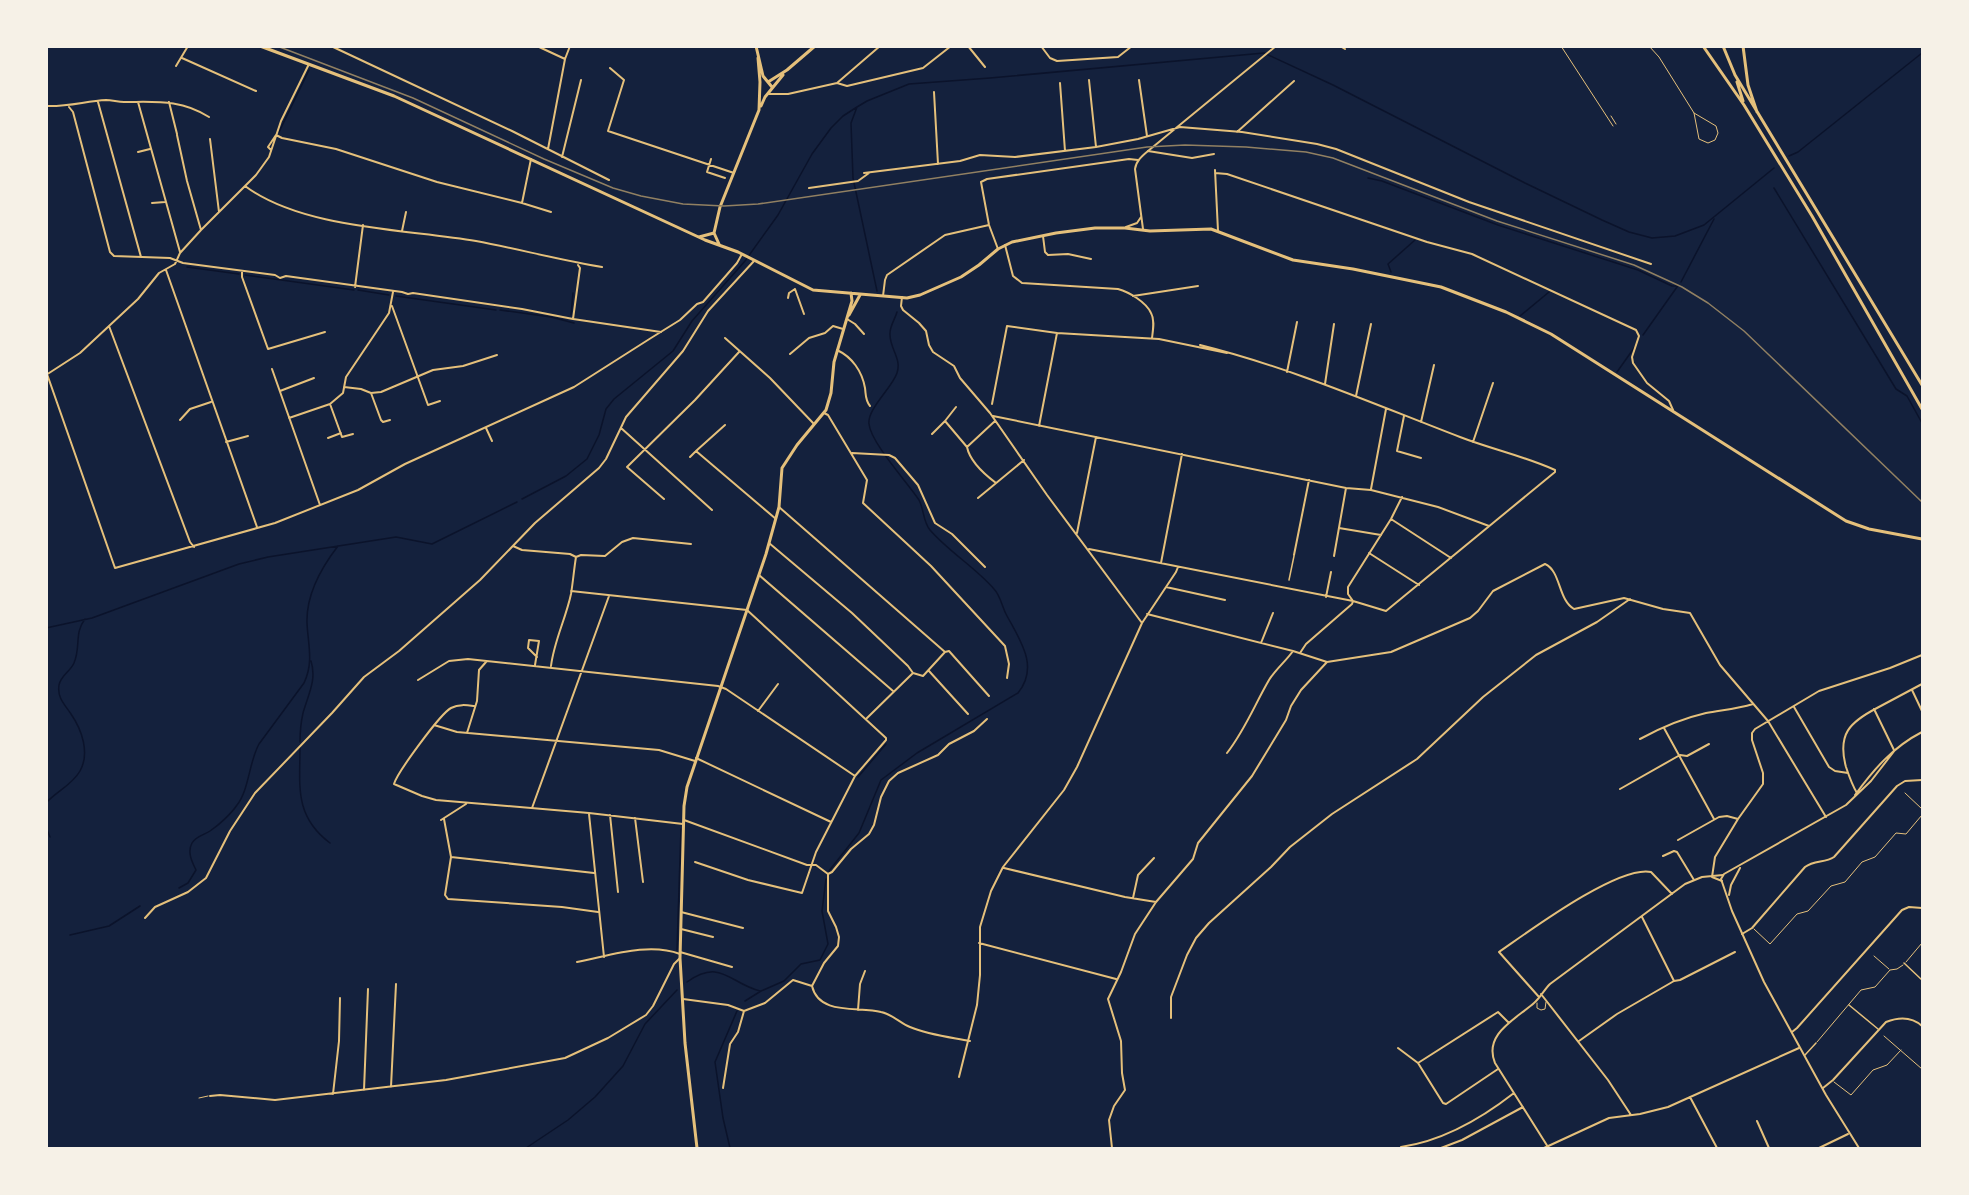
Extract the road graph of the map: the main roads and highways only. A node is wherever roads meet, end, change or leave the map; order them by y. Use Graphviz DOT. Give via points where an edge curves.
graph roads {
  1 [pos="260,46"];
  2 [pos="756,46"];
  3 [pos="815,46"];
  4 [pos="1703,46"];
  5 [pos="1723,46"];
  6 [pos="1743,46"];
  7 [pos="758,58"];
  8 [pos="787,70"];
  9 [pos="1735,75"];
  10 [pos="767,81"];
  11 [pos="759,85"];
  12 [pos="772,88"];
  13 [pos="759,92"];
  14 [pos="768,94"];
  15 [pos="1744,105"];
  16 [pos="759,110"];
  17 [pos="1759,116"];
  18 [pos="713,235"];
  19 [pos="699,237"];
  20 [pos="710,241"];
  21 [pos="719,244"];
  22 [pos="851,293"];
  23 [pos="860,294"];
  24 [pos="847,319"];
  25 [pos="1923,385"];
  26 [pos="1923,409"];
  27 [pos="1923,539"];
  28 [pos="697,1149"];
  1 -- 19 [label="main road" via="377,88"];
  2 -- 7 [label="main road"];
  3 -- 8 [label="main road"];
  4 -- 15 [label="main road"];
  5 -- 9 [label="main road"];
  6 -- 17 [label="main road" via="1748,85"];
  7 -- 10 [label="main road"];
  7 -- 11 [label="main road"];
  8 -- 10 [label="main road"];
  8 -- 12 [label="main road"];
  9 -- 15 [label="main road"];
  9 -- 17 [label="main road"];
  10 -- 11 [label="main road"];
  10 -- 12 [label="main road"];
  11 -- 13 [label="main road"];
  12 -- 14 [label="main road"];
  13 -- 14 [label="main road"];
  13 -- 16 [label="main road"];
  14 -- 16 [label="main road"];
  15 -- 26 [label="main road"];
  16 -- 18 [label="main road" via="720,206"];
  17 -- 25 [label="main road"];
  18 -- 19 [label="main road"];
  18 -- 20 [label="main road"];
  18 -- 21 [label="main road"];
  19 -- 20 [label="main road"];
  20 -- 21 [label="main road"];
  21 -- 22 [label="main road" via="798,284 819,291"];
  22 -- 23 [label="main road"];
  22 -- 24 [label="main road"];
  23 -- 24 [label="main road"];
  23 -- 27 [label="main road" via="915,296 956,280 1005,244 1043,236 1095,228 1218,231 1293,260 1453,291 1534,325 1846,521"];
  24 -- 28 [label="main road" via="824,413 784,463 769,543 687,787 680,955"];
}
